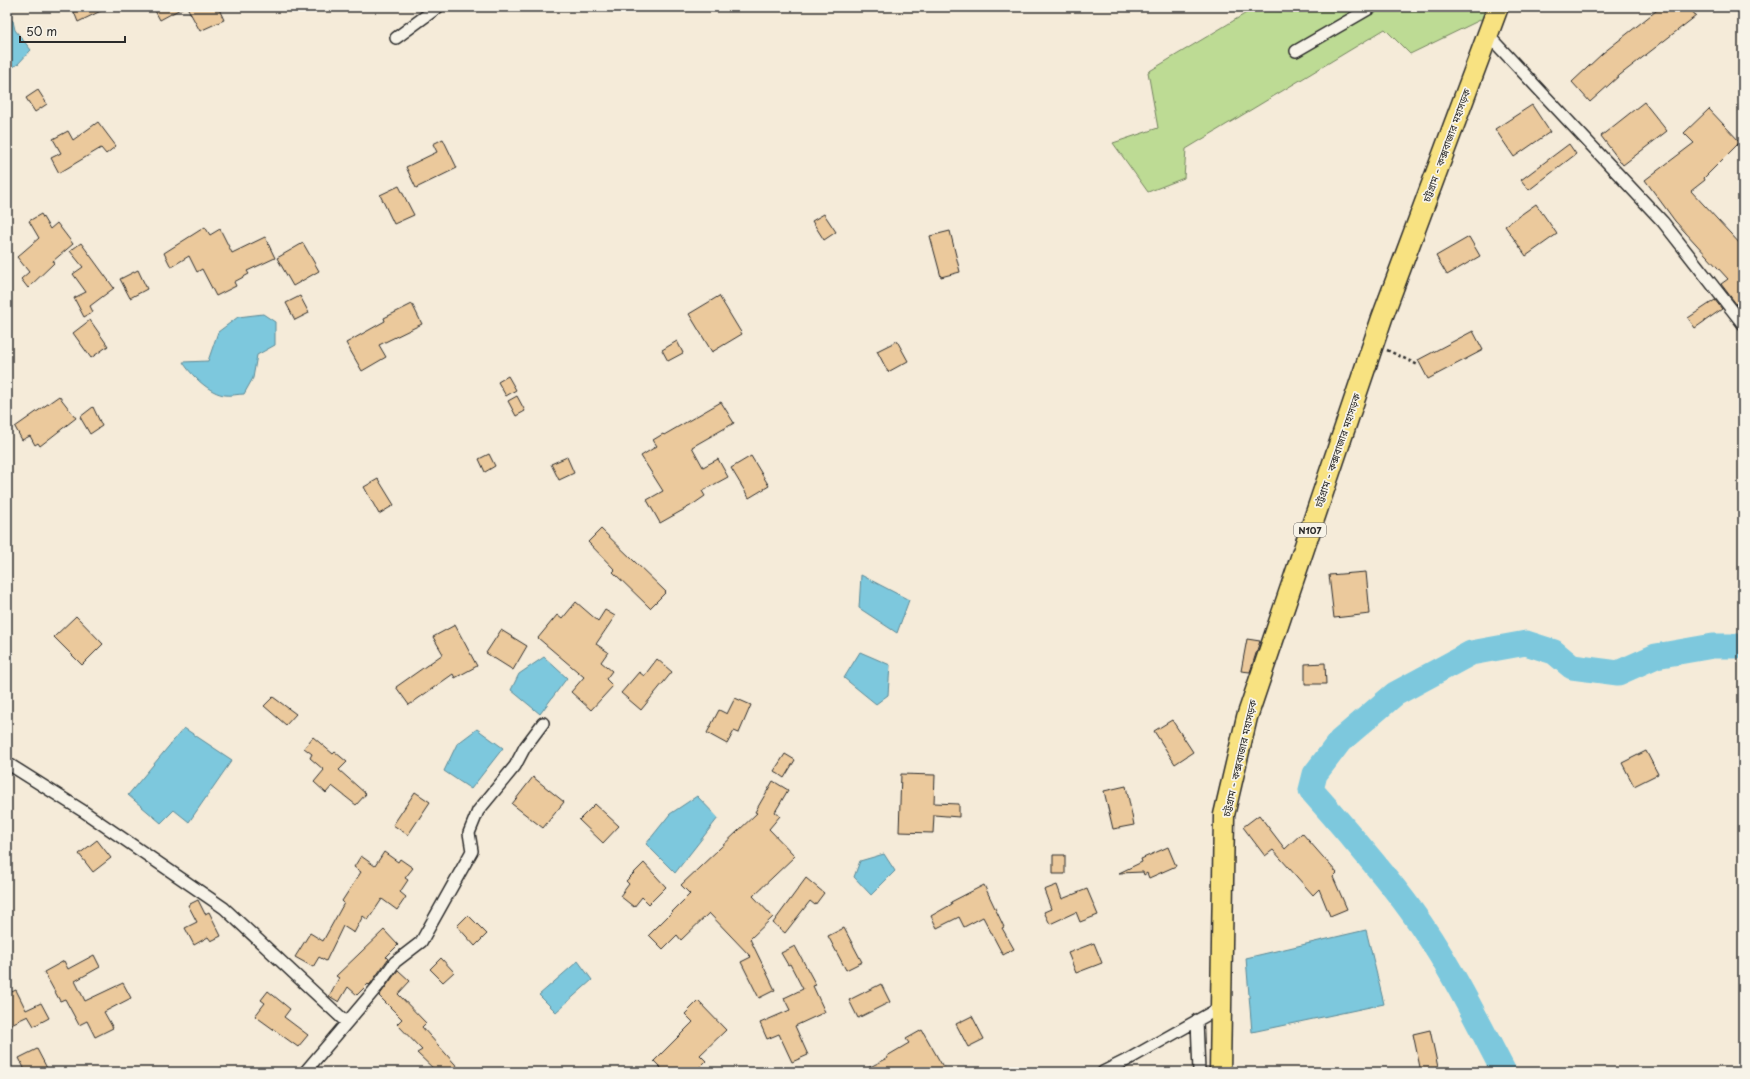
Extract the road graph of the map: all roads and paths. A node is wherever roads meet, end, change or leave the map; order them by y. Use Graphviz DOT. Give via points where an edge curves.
graph roads {
  1 [pos="438,7"];
  2 [pos="1372,7"];
  3 [pos="1498,7"];
  4 [pos="1488,34"];
  5 [pos="396,38"];
  6 [pos="1296,51"];
  7 [pos="1743,324"];
  8 [pos="1374,344"];
  9 [pos="1418,365"];
  10 [pos="544,723"];
  11 [pos="7,763"];
  12 [pos="1223,1006"];
  13 [pos="1198,1020"];
  14 [pos="346,1022"];
  15 [pos="305,1072"];
  16 [pos="1103,1072"];
  17 [pos="1199,1072"];
  18 [pos="1220,1072"];
  1 -- 5 [label="street"];
  2 -- 6 [label="street"];
  3 -- 4 [label="highway, চট্টগ্রাম - কক্সবাজার মহাসড়ক / N107"];
  4 -- 7 [label="street" via="1663,222"];
  4 -- 8 [label="highway, চট্টগ্রাম - কক্সবাজার মহাসড়ক / N107"];
  8 -- 9 [label="path"];
  8 -- 12 [label="highway, চট্টগ্রাম - কক্সবাজার মহাসড়ক / N107" via="1247,717 1224,815"];
  10 -- 14 [label="street" via="525,747 515,766 478,812 469,833 472,852 421,942 395,962"];
  11 -- 14 [label="street" via="83,811 224,908"];
  12 -- 13 [label="street"];
  12 -- 18 [label="highway, চট্টগ্রাম - কক্সবাজার মহাসড়ক / N107"];
  13 -- 16 [label="street"];
  13 -- 17 [label="street"];
  14 -- 15 [label="street"];
}
